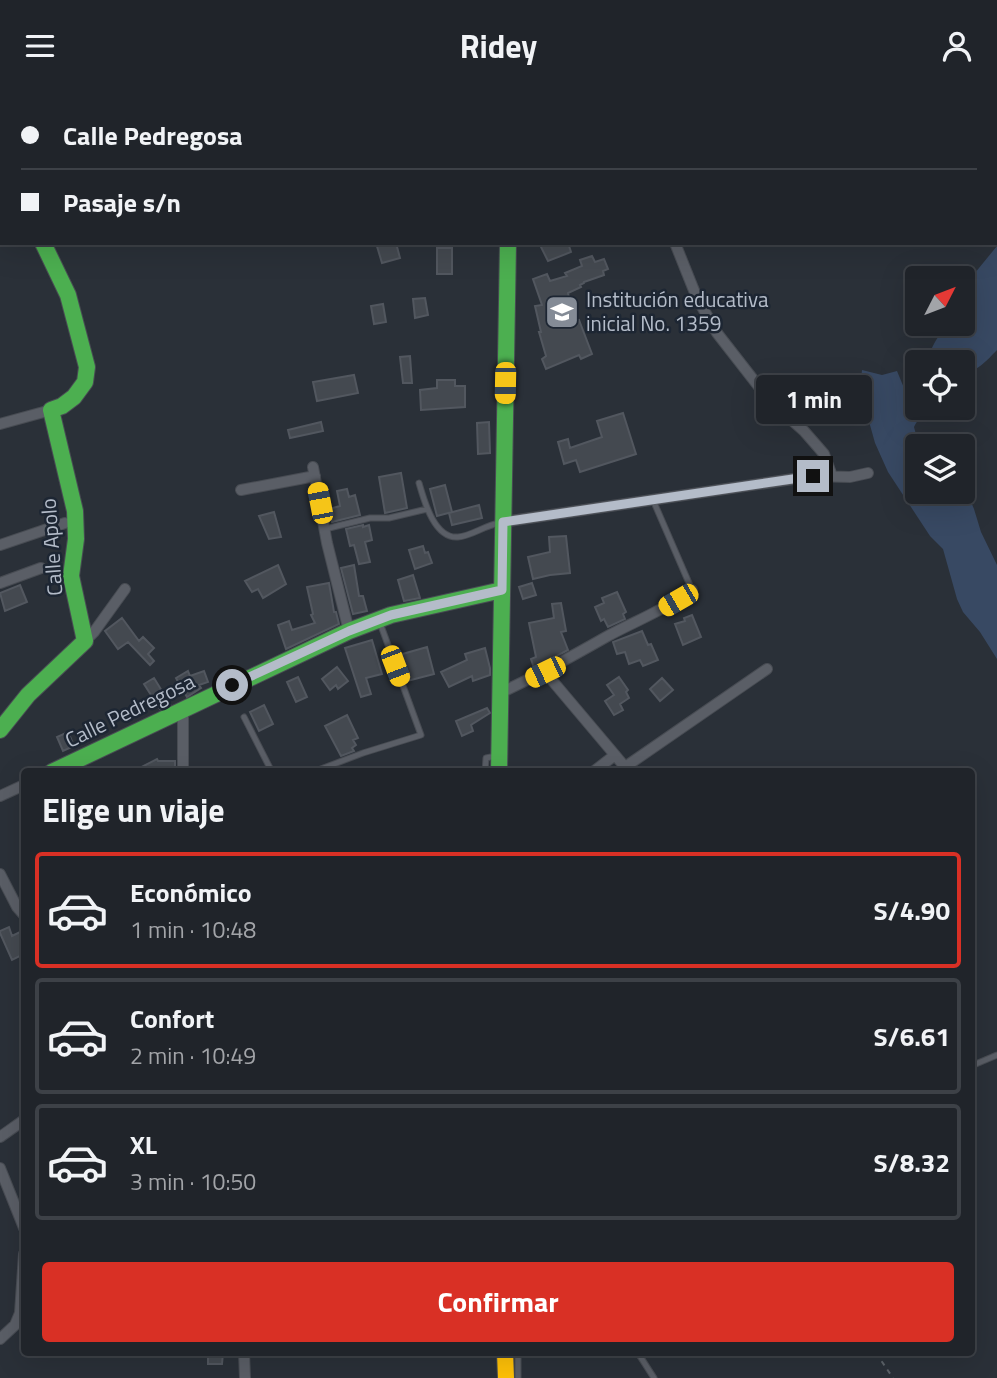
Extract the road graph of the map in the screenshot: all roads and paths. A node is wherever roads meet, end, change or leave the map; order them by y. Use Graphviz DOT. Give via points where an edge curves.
graph roads {
  1 [pos="44,245"];
  2 [pos="508,245"];
  3 [pos="677,245"];
  4 [pos="51,410"];
  5 [pos="0,424"];
  6 [pos="868,473"];
  7 [pos="832,476"];
  8 [pos="419,483"];
  9 [pos="240,490"];
  10 [pos="653,500"];
  11 [pos="426,509"];
  12 [pos="503,522"];
  13 [pos="65,523"];
  14 [pos="325,529"];
  15 [pos="0,545"];
  16 [pos="41,568"];
  17 [pos="0,583"];
  18 [pos="124,589"];
  19 [pos="502,590"];
  20 [pos="692,590"];
  21 [pos="378,620"];
  22 [pos="349,631"];
  23 [pos="86,641"];
  24 [pos="767,669"];
  25 [pos="545,672"];
  26 [pos="500,693"];
  27 [pos="183,709"];
  28 [pos="244,717"];
  29 [pos="0,730"];
  30 [pos="499,755"];
  31 [pos="615,755"];
  32 [pos="60,768"];
  33 [pos="183,768"];
  34 [pos="270,768"];
  35 [pos="324,768"];
  36 [pos="485,768"];
  37 [pos="499,768"];
  38 [pos="598,768"];
  39 [pos="625,768"];
  40 [pos="627,768"];
  41 [pos="21,786"];
  42 [pos="0,796"];
  43 [pos="0,874"];
  44 [pos="21,912"];
  45 [pos="997,1055"];
  46 [pos="975,1064"];
  47 [pos="21,1122"];
  48 [pos="0,1137"];
  49 [pos="0,1168"];
  50 [pos="21,1220"];
  51 [pos="21,1298"];
  52 [pos="0,1339"];
  53 [pos="244,1356"];
  54 [pos="505,1356"];
  55 [pos="518,1356"];
  56 [pos="640,1356"];
  57 [pos="878,1356"];
  58 [pos="245,1378"];
  59 [pos="506,1378"];
  60 [pos="518,1378"];
  61 [pos="654,1378"];
  62 [pos="894,1378"];
  1 -- 4 [label="street" via="68,295 87,367 85,382 74,397"];
  2 -- 12 [label="street"];
  3 -- 7 [label="street" via="697,298 717,333 770,401 824,454"];
  4 -- 5 [label="street"];
  4 -- 23 [label="street, Calle Apolo" via="75,511 71,576"];
  6 -- 7 [label="street"];
  7 -- 10 [label="street"];
  8 -- 11 [label="lane"];
  9 -- 14 [label="street" via="314,472"];
  10 -- 12 [label="street"];
  10 -- 20 [label="lane"];
  11 -- 12 [label="lane" via="432,520 456,537"];
  11 -- 14 [label="lane"];
  12 -- 19 [label="street"];
  13 -- 15 [label="street"];
  14 -- 22 [label="street"];
  16 -- 17 [label="street"];
  18 -- 23 [label="street"];
  19 -- 21 [label="street, Calle Pedregosa"];
  19 -- 26 [label="street"];
  20 -- 25 [label="street"];
  21 -- 22 [label="street, Calle Pedregosa"];
  21 -- 35 [label="lane" via="421,734"];
  22 -- 27 [label="street, Calle Pedregosa"];
  23 -- 29 [label="street" via="28,695"];
  24 -- 40 [label="street"];
  25 -- 26 [label="street"];
  25 -- 31 [label="street"];
  26 -- 30 [label="street"];
  27 -- 32 [label="street, Calle Pedregosa"];
  27 -- 33 [label="street"];
  28 -- 34 [label="lane"];
  30 -- 36 [label="lane" via="486,758"];
  30 -- 37 [label="street"];
  31 -- 38 [label="street"];
  31 -- 39 [label="street"];
  41 -- 42 [label="street"];
  43 -- 44 [label="street"];
  45 -- 46 [label="lane"];
  47 -- 48 [label="street"];
  49 -- 50 [label="street"];
  51 -- 52 [label="street" via="15,1325"];
  53 -- 58 [label="street"];
  54 -- 59 [label="street"];
  55 -- 60 [label="lane"];
  56 -- 61 [label="lane"];
  57 -- 62 [label="path"];
}
